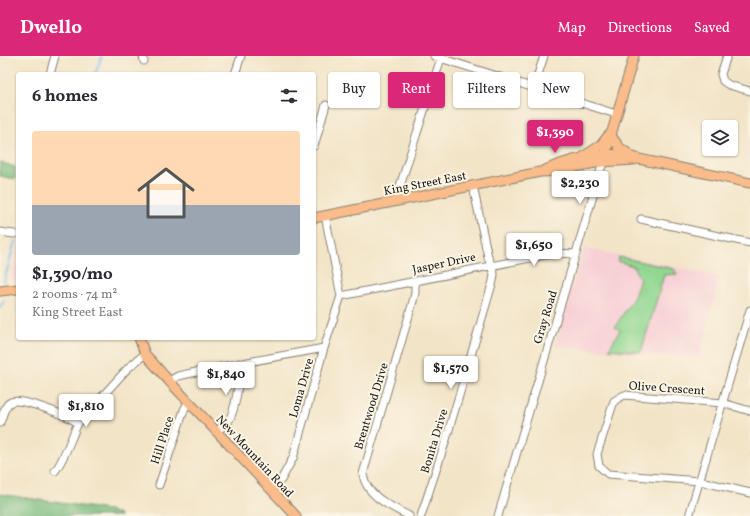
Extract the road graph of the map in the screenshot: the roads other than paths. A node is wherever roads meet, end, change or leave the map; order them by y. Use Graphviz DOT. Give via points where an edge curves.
graph roads {
  1 [pos="55,56"];
  2 [pos="241,56"];
  3 [pos="544,56"];
  4 [pos="634,56"];
  5 [pos="727,56"];
  6 [pos="437,57"];
  7 [pos="51,72"];
  8 [pos="236,72"];
  9 [pos="539,72"];
  10 [pos="528,85"];
  11 [pos="750,91"];
  12 [pos="584,103"];
  13 [pos="326,105"];
  14 [pos="616,114"];
  15 [pos="610,134"];
  16 [pos="316,139"];
  17 [pos="630,155"];
  18 [pos="604,158"];
  19 [pos="639,159"];
  20 [pos="577,160"];
  21 [pos="540,172"];
  22 [pos="750,183"];
  23 [pos="473,186"];
  24 [pos="397,200"];
  25 [pos="326,215"];
  26 [pos="316,218"];
  27 [pos="641,219"];
  28 [pos="0,232"];
  29 [pos="14,234"];
  30 [pos="750,243"];
  31 [pos="576,254"];
  32 [pos="491,265"];
  33 [pos="415,281"];
  34 [pos="16,289"];
  35 [pos="0,291"];
  36 [pos="341,296"];
  37 [pos="750,310"];
  38 [pos="747,330"];
  39 [pos="140,340"];
  40 [pos="324,348"];
  41 [pos="145,354"];
  42 [pos="239,363"];
  43 [pos="169,381"];
  44 [pos="188,402"];
  45 [pos="723,403"];
  46 [pos="750,411"];
  47 [pos="0,423"];
  48 [pos="78,423"];
  49 [pos="215,431"];
  50 [pos="55,471"];
  51 [pos="700,481"];
  52 [pos="159,485"];
  53 [pos="267,486"];
  54 [pos="750,492"];
  55 [pos="296,516"];
  56 [pos="409,516"];
  57 [pos="421,516"];
  58 [pos="498,516"];
  59 [pos="689,516"];
  1 -- 7 [label="street"];
  2 -- 8 [label="street"];
  3 -- 9 [label="street"];
  4 -- 14 [label="main road, Gray Road"];
  5 -- 11 [label="street" via="721,74 723,81 728,85"];
  6 -- 10 [label="street"];
  6 -- 24 [label="street"];
  12 -- 14 [label="street"];
  13 -- 16 [label="street"];
  14 -- 15 [label="main road, Gray Road"];
  15 -- 17 [label="main road" via="623,151"];
  15 -- 18 [label="main road, Gray Road"];
  15 -- 20 [label="main road" via="601,145"];
  17 -- 18 [label="main road, King Street East"];
  17 -- 19 [label="main road, King Street East"];
  18 -- 19 [label="main road, King Street East" via="629,162"];
  18 -- 20 [label="main road, King Street East"];
  18 -- 21 [label="main road, King Street East" via="555,172"];
  18 -- 31 [label="street, Gray Road"];
  19 -- 22 [label="main road, King Street East"];
  20 -- 21 [label="main road, King Street East" via="554,165"];
  21 -- 23 [label="main road, King Street East"];
  23 -- 24 [label="main road, King Street East"];
  23 -- 32 [label="street, Bonita Drive"];
  24 -- 25 [label="main road, King Street East"];
  25 -- 26 [label="main road, King Street East"];
  25 -- 36 [label="street, Loma Drive"];
  27 -- 30 [label="street"];
  28 -- 29 [label="street"];
  31 -- 32 [label="street, Jasper Drive" via="555,253"];
  31 -- 58 [label="street, Gray Road"];
  32 -- 33 [label="street, Jasper Drive"];
  32 -- 57 [label="street, Bonita Drive" via="494,274 490,292"];
  33 -- 36 [label="street, Jasper Drive"];
  33 -- 56 [label="street, Brentwood Drive" via="412,305 362,474 368,490"];
  34 -- 35 [label="main road"];
  36 -- 40 [label="street, Loma Drive"];
  37 -- 38 [label="street"];
  38 -- 45 [label="street"];
  39 -- 41 [label="main road, New Mountain Road"];
  40 -- 42 [label="street"];
  40 -- 53 [label="street, Loma Drive" via="293,458 281,480"];
  41 -- 43 [label="main road, New Mountain Road"];
  41 -- 48 [label="street" via="128,368"];
  42 -- 43 [label="street" via="178,376"];
  42 -- 49 [label="street" via="240,376 231,416 227,423"];
  43 -- 44 [label="main road, New Mountain Road"];
  44 -- 49 [label="main road, New Mountain Road"];
  44 -- 52 [label="street, Hill Place"];
  45 -- 46 [label="street, Olive Crescent"];
  45 -- 51 [label="street"];
  45 -- 51 [label="street, Olive Crescent" via="624,395 614,401 597,454 599,466 608,474"];
  47 -- 48 [label="street" via="6,406 18,400"];
  48 -- 50 [label="street" via="66,447 63,461"];
  49 -- 53 [label="main road, New Mountain Road"];
  51 -- 54 [label="street, Olive Crescent"];
  51 -- 59 [label="street"];
  53 -- 55 [label="main road, New Mountain Road"];
}
